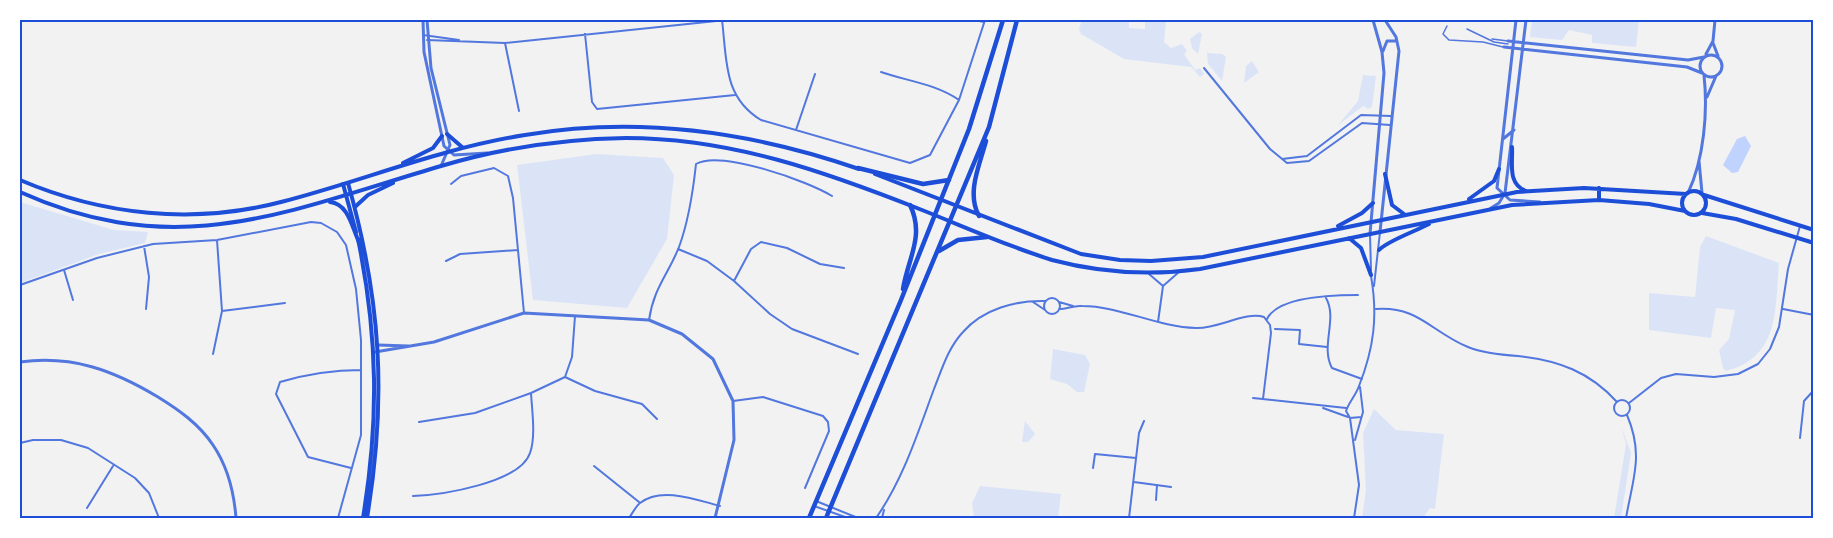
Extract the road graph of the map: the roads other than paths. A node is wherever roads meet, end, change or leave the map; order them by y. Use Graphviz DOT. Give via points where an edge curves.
graph roads {
  1 [pos="425,20"];
  2 [pos="657,20"];
  3 [pos="722,20"];
  4 [pos="726,20"];
  5 [pos="975,20"];
  6 [pos="1003,20"];
  7 [pos="1017,20"];
  8 [pos="1373,20"];
  9 [pos="1386,20"];
  10 [pos="1516,20"];
  11 [pos="1526,20"];
  12 [pos="1715,20"];
  13 [pos="984,21"];
  14 [pos="657,26"];
  15 [pos="1447,26"];
  16 [pos="1467,29"];
  17 [pos="585,34"];
  18 [pos="425,35"];
  19 [pos="1525,35"];
  20 [pos="425,40"];
  21 [pos="461,41"];
  22 [pos="1713,41"];
  23 [pos="1397,42"];
  24 [pos="506,43"];
  25 [pos="1529,44"];
  26 [pos="1517,46"];
  27 [pos="1383,52"];
  28 [pos="1704,56"];
  29 [pos="1512,57"];
  30 [pos="1522,57"];
  31 [pos="1719,59"];
  32 [pos="1204,68"];
  33 [pos="881,72"];
  34 [pos="815,74"];
  35 [pos="1703,74"];
  36 [pos="1718,74"];
  37 [pos="735,95"];
  38 [pos="959,100"];
  39 [pos="1706,100"];
  40 [pos="997,103"];
  41 [pos="519,111"];
  42 [pos="1382,116"];
  43 [pos="1391,116"];
  44 [pos="1381,124"];
  45 [pos="1390,125"];
  46 [pos="796,130"];
  47 [pos="1515,130"];
  48 [pos="445,135"];
  49 [pos="1502,140"];
  50 [pos="1512,147"];
  51 [pos="463,148"];
  52 [pos="448,152"];
  53 [pos="492,153"];
  54 [pos="1282,159"];
  55 [pos="1699,159"];
  56 [pos="441,166"];
  57 [pos="395,168"];
  58 [pos="858,168"];
  59 [pos="1499,169"];
  60 [pos="418,173"];
  61 [pos="1385,174"];
  62 [pos="949,179"];
  63 [pos="20,180"];
  64 [pos="348,183"];
  65 [pos="343,184"];
  66 [pos="451,184"];
  67 [pos="1599,188"];
  68 [pos="1526,191"];
  69 [pos="20,192"];
  70 [pos="1687,194"];
  71 [pos="1703,194"];
  72 [pos="349,195"];
  73 [pos="1503,195"];
  74 [pos="832,196"];
  75 [pos="1599,200"];
  76 [pos="940,201"];
  77 [pos="1466,201"];
  78 [pos="324,202"];
  79 [pos="1540,202"];
  80 [pos="1372,203"];
  81 [pos="356,206"];
  82 [pos="910,206"];
  83 [pos="957,207"];
  84 [pos="1489,209"];
  85 [pos="1685,211"];
  86 [pos="1702,213"];
  87 [pos="934,215"];
  88 [pos="1406,215"];
  89 [pos="979,216"];
  90 [pos="1435,220"];
  91 [pos="1380,221"];
  92 [pos="1371,222"];
  93 [pos="950,223"];
  94 [pos="1800,226"];
  95 [pos="1332,230"];
  96 [pos="1814,230"];
  97 [pos="1380,232"];
  98 [pos="1370,234"];
  99 [pos="987,237"];
  100 [pos="1797,237"];
  101 [pos="1349,238"];
  102 [pos="217,240"];
  103 [pos="359,242"];
  104 [pos="1814,243"];
  105 [pos="144,246"];
  106 [pos="678,249"];
  107 [pos="518,250"];
  108 [pos="1379,250"];
  109 [pos="938,251"];
  110 [pos="446,261"];
  111 [pos="844,268"];
  112 [pos="64,270"];
  113 [pos="1179,272"];
  114 [pos="1149,274"];
  115 [pos="1371,275"];
  116 [pos="734,281"];
  117 [pos="20,285"];
  118 [pos="1163,286"];
  119 [pos="1373,288"];
  120 [pos="1358,295"];
  121 [pos="1326,298"];
  122 [pos="74,300"];
  123 [pos="902,300"];
  124 [pos="1046,301"];
  125 [pos="1033,302"];
  126 [pos="1059,302"];
  127 [pos="285,303"];
  128 [pos="1075,306"];
  129 [pos="146,309"];
  130 [pos="1059,309"];
  131 [pos="1376,309"];
  132 [pos="1783,309"];
  133 [pos="1046,310"];
  134 [pos="222,311"];
  135 [pos="524,313"];
  136 [pos="1814,315"];
  137 [pos="575,316"];
  138 [pos="1267,319"];
  139 [pos="649,320"];
  140 [pos="1158,322"];
  141 [pos="1275,329"];
  142 [pos="377,345"];
  143 [pos="408,346"];
  144 [pos="1327,347"];
  145 [pos="377,351"];
  146 [pos="213,354"];
  147 [pos="858,354"];
  148 [pos="20,362"];
  149 [pos="362,370"];
  150 [pos="565,377"];
  151 [pos="1362,379"];
  152 [pos="1360,385"];
  153 [pos="1814,390"];
  154 [pos="531,393"];
  155 [pos="1254,398"];
  156 [pos="1263,399"];
  157 [pos="733,401"];
  158 [pos="1352,402"];
  159 [pos="1617,402"];
  160 [pos="1629,403"];
  161 [pos="1361,405"];
  162 [pos="1317,406"];
  163 [pos="1347,408"];
  164 [pos="1627,414"];
  165 [pos="1349,417"];
  166 [pos="1361,417"];
  167 [pos="657,419"];
  168 [pos="1144,421"];
  169 [pos="418,422"];
  170 [pos="1800,438"];
  171 [pos="1354,442"];
  172 [pos="20,443"];
  173 [pos="1136,458"];
  174 [pos="113,466"];
  175 [pos="594,466"];
  176 [pos="351,468"];
  177 [pos="1094,468"];
  178 [pos="1134,482"];
  179 [pos="1157,485"];
  180 [pos="1171,487"];
  181 [pos="805,488"];
  182 [pos="413,496"];
  183 [pos="1156,500"];
  184 [pos="640,503"];
  185 [pos="815,504"];
  186 [pos="720,506"];
  187 [pos="87,507"];
  188 [pos="884,507"];
  189 [pos="830,509"];
  190 [pos="159,519"];
  191 [pos="236,519"];
  192 [pos="338,519"];
  193 [pos="365,519"];
  194 [pos="629,519"];
  195 [pos="715,519"];
  196 [pos="809,519"];
  197 [pos="826,519"];
  198 [pos="848,519"];
  199 [pos="858,519"];
  200 [pos="876,519"];
  201 [pos="882,519"];
  202 [pos="1129,519"];
  203 [pos="1354,519"];
  204 [pos="1626,519"];
  1 -- 18 [label="street"];
  2 -- 14 [label="street"];
  3 -- 4 [label="street"];
  3 -- 14 [label="street"];
  3 -- 37 [label="street"];
  5 -- 13 [label="street"];
  6 -- 62 [label="highway" via="982,94"];
  7 -- 40 [label="highway"];
  8 -- 27 [label="street"];
  9 -- 23 [label="street"];
  10 -- 26 [label="street"];
  11 -- 19 [label="street"];
  12 -- 22 [label="street"];
  13 -- 38 [label="street"];
  14 -- 17 [label="street"];
  15 -- 26 [label="lane" via="1443,33 1449,40"];
  16 -- 26 [label="lane"];
  17 -- 24 [label="street"];
  17 -- 37 [label="street" via="592,102 597,109"];
  18 -- 20 [label="street"];
  18 -- 21 [label="street"];
  19 -- 25 [label="street"];
  19 -- 26 [label="street"];
  20 -- 21 [label="street"];
  20 -- 48 [label="street"];
  21 -- 24 [label="street"];
  22 -- 28 [label="street"];
  22 -- 31 [label="street"];
  23 -- 27 [label="street" via="1387,41"];
  23 -- 43 [label="street"];
  24 -- 41 [label="street"];
  25 -- 26 [label="street"];
  25 -- 28 [label="street" via="1688,60"];
  26 -- 29 [label="street"];
  26 -- 29 [label="street" via="1510,50"];
  26 -- 30 [label="street"];
  26 -- 30 [label="street"];
  26 -- 35 [label="street" via="1687,67"];
  27 -- 42 [label="street"];
  28 -- 31 [label="street"];
  28 -- 35 [label="street" via="1700,64"];
  29 -- 49 [label="street"];
  30 -- 47 [label="street"];
  31 -- 36 [label="street"];
  32 -- 54 [label="street"];
  33 -- 38 [label="street" via="944,89"];
  34 -- 46 [label="street"];
  35 -- 36 [label="street"];
  35 -- 39 [label="street"];
  36 -- 39 [label="street"];
  37 -- 46 [label="street" via="746,111 761,120"];
  38 -- 46 [label="street" via="930,155 910,163"];
  39 -- 55 [label="street"];
  40 -- 83 [label="highway"];
  40 -- 89 [label="highway" via="974,187"];
  42 -- 43 [label="street"];
  42 -- 44 [label="street"];
  42 -- 54 [label="street" via="1361,115 1307,156"];
  43 -- 45 [label="street"];
  44 -- 45 [label="street"];
  44 -- 54 [label="street" via="1362,123 1304,163 1287,163"];
  44 -- 80 [label="street"];
  45 -- 61 [label="street"];
  47 -- 49 [label="street"];
  47 -- 50 [label="street"];
  48 -- 51 [label="main road"];
  48 -- 52 [label="street" via="450,145"];
  48 -- 57 [label="main road" via="433,148"];
  49 -- 59 [label="street"];
  50 -- 68 [label="main road" via="1513,178"];
  50 -- 73 [label="street"];
  51 -- 52 [label="main road"];
  51 -- 58 [label="main road" via="570,129 671,128 753,140"];
  52 -- 53 [label="street" via="461,156"];
  52 -- 56 [label="street"];
  52 -- 57 [label="main road"];
  53 -- 56 [label="main road"];
  53 -- 82 [label="main road" via="597,139 692,142 798,164"];
  55 -- 70 [label="street"];
  55 -- 71 [label="street"];
  56 -- 60 [label="main road"];
  57 -- 64 [label="main road"];
  58 -- 62 [label="highway" via="923,184"];
  58 -- 76 [label="main road"];
  59 -- 73 [label="street" via="1497,188"];
  59 -- 77 [label="main road" via="1494,181"];
  60 -- 72 [label="main road"];
  60 -- 81 [label="main road" via="368,195"];
  61 -- 88 [label="main road" via="1392,205"];
  61 -- 91 [label="street"];
  62 -- 76 [label="highway"];
  63 -- 65 [label="main road" via="105,207 203,215 257,208"];
  64 -- 65 [label="main road"];
  64 -- 72 [label="main road"];
  65 -- 72 [label="main road"];
  66 -- 107 [label="street" via="461,176 487,169 505,173 513,198"];
  67 -- 68 [label="main road"];
  67 -- 70 [label="main road"];
  67 -- 75 [label="main road"];
  68 -- 73 [label="main road"];
  69 -- 78 [label="main road" via="99,219 163,227 247,222"];
  70 -- 71 [label="main road"];
  70 -- 85 [label="main road" via="1682,204"];
  71 -- 86 [label="main road" via="1707,203"];
  71 -- 94 [label="main road"];
  72 -- 78 [label="main road"];
  72 -- 81 [label="main road"];
  72 -- 103 [label="main road"];
  73 -- 77 [label="main road"];
  73 -- 79 [label="street" via="1513,200"];
  73 -- 84 [label="street"];
  74 -- 106 [label="street" via="760,167 706,159 696,164"];
  75 -- 79 [label="main road"];
  75 -- 85 [label="main road"];
  76 -- 83 [label="main road"];
  76 -- 87 [label="highway"];
  77 -- 88 [label="main road"];
  78 -- 103 [label="main road" via="342,206"];
  79 -- 84 [label="main road"];
  80 -- 92 [label="street"];
  80 -- 95 [label="main road"];
  81 -- 142 [label="main road" via="371,282"];
  82 -- 87 [label="main road"];
  82 -- 123 [label="highway" via="917,238"];
  83 -- 89 [label="main road"];
  83 -- 93 [label="highway"];
  84 -- 90 [label="main road"];
  85 -- 86 [label="main road" via="1695,216"];
  86 -- 100 [label="main road"];
  87 -- 93 [label="main road"];
  87 -- 123 [label="highway"];
  88 -- 91 [label="main road"];
  89 -- 95 [label="main road" via="1069,250 1120,260 1203,257"];
  90 -- 97 [label="main road"];
  90 -- 108 [label="main road" via="1404,238 1387,242"];
  91 -- 92 [label="main road"];
  91 -- 97 [label="street"];
  92 -- 95 [label="main road"];
  92 -- 98 [label="street"];
  93 -- 99 [label="main road"];
  93 -- 109 [label="highway"];
  94 -- 96 [label="main road"];
  94 -- 100 [label="street"];
  97 -- 98 [label="main road"];
  97 -- 108 [label="street"];
  98 -- 101 [label="main road"];
  98 -- 115 [label="street"];
  99 -- 109 [label="highway" via="958,240"];
  99 -- 114 [label="main road" via="1065,264"];
  100 -- 104 [label="main road"];
  100 -- 132 [label="street"];
  101 -- 113 [label="main road"];
  101 -- 115 [label="main road" via="1361,248"];
  102 -- 105 [label="street"];
  102 -- 134 [label="street"];
  102 -- 149 [label="street" via="311,222 337,232 346,245 356,289"];
  103 -- 142 [label="main road"];
  105 -- 112 [label="street"];
  105 -- 129 [label="street" via="149,277"];
  106 -- 116 [label="street" via="707,261"];
  106 -- 139 [label="street" via="652,298"];
  107 -- 110 [label="street" via="460,254"];
  107 -- 135 [label="street"];
  108 -- 119 [label="street"];
  109 -- 189 [label="highway"];
  111 -- 116 [label="street" via="820,264 787,248 761,242 751,249"];
  112 -- 117 [label="street"];
  112 -- 122 [label="street"];
  113 -- 114 [label="main road"];
  113 -- 118 [label="street"];
  114 -- 118 [label="street"];
  115 -- 119 [label="street"];
  116 -- 147 [label="street" via="792,329"];
  118 -- 140 [label="street"];
  119 -- 131 [label="street"];
  120 -- 121 [label="street"];
  121 -- 138 [label="street" via="1281,306"];
  121 -- 144 [label="street" via="1331,310"];
  123 -- 185 [label="highway"];
  124 -- 125 [label="street"];
  124 -- 126 [label="street" via="1052,298"];
  124 -- 133 [label="street"];
  125 -- 133 [label="street"];
  125 -- 188 [label="street" via="1004,305 961,334 947,355"];
  126 -- 128 [label="street"];
  126 -- 130 [label="street"];
  127 -- 134 [label="street"];
  128 -- 130 [label="street"];
  128 -- 140 [label="street"];
  130 -- 133 [label="street" via="1052,314"];
  131 -- 151 [label="street" via="1373,342"];
  131 -- 159 [label="street" via="1406,310 1469,348 1558,363 1584,373"];
  132 -- 136 [label="street"];
  132 -- 160 [label="street" via="1775,339 1758,364 1738,374 1676,374 1661,378"];
  134 -- 146 [label="street"];
  135 -- 137 [label="street"];
  135 -- 143 [label="street" via="434,342"];
  137 -- 139 [label="street"];
  137 -- 150 [label="street" via="572,357"];
  138 -- 140 [label="street" via="1254,315 1199,329"];
  138 -- 156 [label="street" via="1271,333"];
  139 -- 157 [label="street" via="681,334 713,360"];
  141 -- 144 [label="street" via="1300,330 1299,344"];
  142 -- 143 [label="street"];
  142 -- 145 [label="main road"];
  143 -- 145 [label="street"];
  144 -- 151 [label="street" via="1332,368"];
  145 -- 193 [label="main road" via="376,414"];
  148 -- 191 [label="street" via="66,360 98,367 120,375 181,412 202,432 221,460 233,491"];
  149 -- 176 [label="street" via="361,435"];
  149 -- 176 [label="street" via="330,370 300,376 280,382 276,394 308,457"];
  150 -- 154 [label="street"];
  150 -- 167 [label="street" via="595,391 642,404"];
  151 -- 152 [label="street"];
  152 -- 158 [label="street"];
  152 -- 161 [label="street"];
  153 -- 170 [label="street" via="1804,401"];
  154 -- 169 [label="street" via="475,413"];
  154 -- 182 [label="street" via="530,453 521,468 471,488"];
  155 -- 156 [label="street"];
  156 -- 162 [label="street"];
  157 -- 181 [label="street" via="763,397 823,416 828,422 829,431"];
  157 -- 186 [label="street" via="734,440"];
  158 -- 161 [label="street"];
  158 -- 163 [label="street"];
  159 -- 160 [label="street"];
  159 -- 164 [label="street" via="1615,412 1620,416"];
  160 -- 164 [label="street"];
  161 -- 166 [label="street"];
  162 -- 163 [label="street"];
  162 -- 165 [label="street"];
  163 -- 165 [label="street"];
  164 -- 204 [label="street" via="1637,455"];
  165 -- 166 [label="street"];
  165 -- 171 [label="street"];
  166 -- 171 [label="street"];
  168 -- 173 [label="street"];
  171 -- 203 [label="street" via="1359,485"];
  172 -- 174 [label="street" via="61,440 88,448"];
  173 -- 177 [label="street" via="1095,454"];
  173 -- 178 [label="street"];
  174 -- 187 [label="street"];
  174 -- 190 [label="street" via="135,478 149,493"];
  175 -- 184 [label="street"];
  176 -- 192 [label="street"];
  178 -- 179 [label="street"];
  178 -- 202 [label="street"];
  179 -- 180 [label="street"];
  179 -- 183 [label="street"];
  184 -- 186 [label="street" via="660,495"];
  184 -- 194 [label="street"];
  185 -- 189 [label="street"];
  185 -- 196 [label="highway"];
  186 -- 195 [label="street"];
  188 -- 200 [label="street"];
  188 -- 201 [label="street"];
  189 -- 197 [label="highway"];
  189 -- 198 [label="street"];
  189 -- 199 [label="street"];
}
